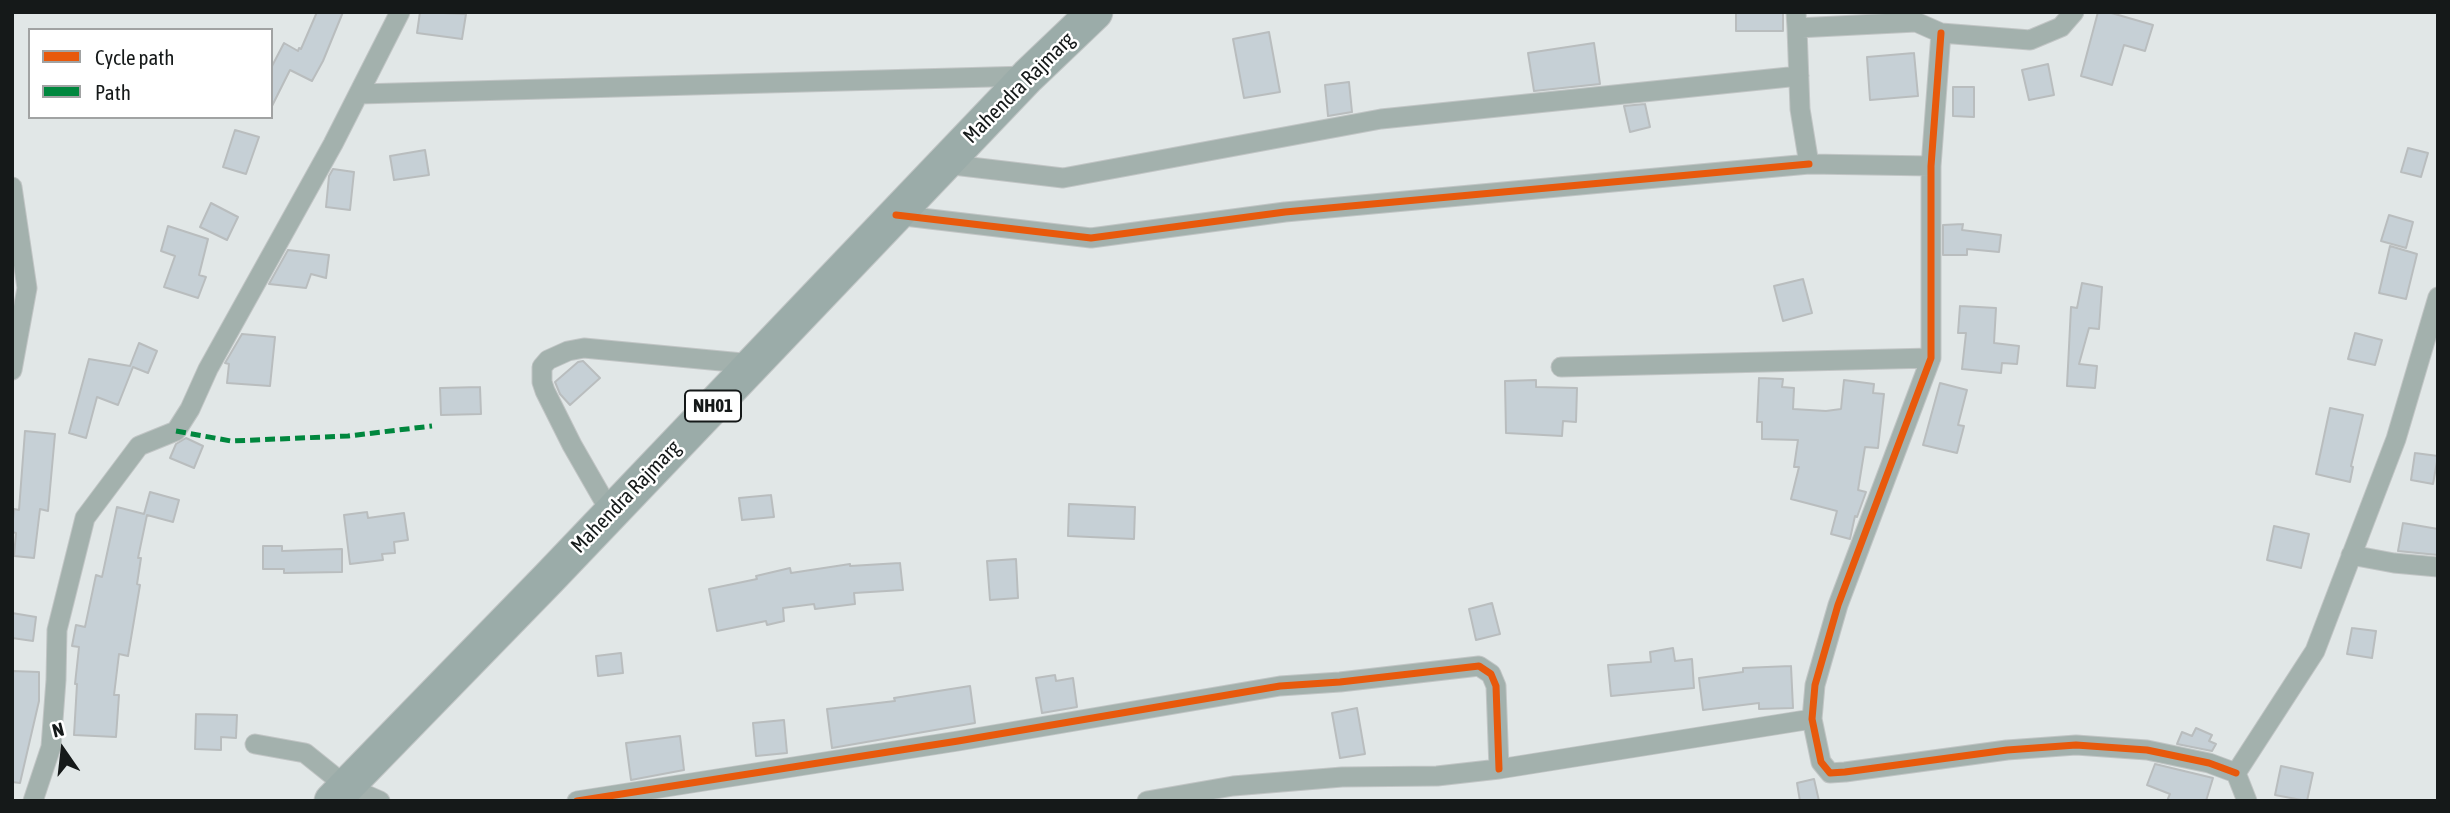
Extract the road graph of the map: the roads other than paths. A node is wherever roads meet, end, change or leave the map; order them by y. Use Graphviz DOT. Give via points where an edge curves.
graph roads {
  1 [pos="400,12"];
  2 [pos="1095,12"];
  3 [pos="2074,12"];
  4 [pos="1797,20"];
  5 [pos="1941,33"];
  6 [pos="1028,76"];
  7 [pos="1799,76"];
  8 [pos="359,94"];
  9 [pos="945,164"];
  10 [pos="1809,164"];
  11 [pos="1931,166"];
  12 [pos="12,187"];
  13 [pos="896,215"];
  14 [pos="2438,297"];
  15 [pos="1931,358"];
  16 [pos="753,364"];
  17 [pos="1561,367"];
  18 [pos="12,370"];
  19 [pos="611,513"];
  20 [pos="2351,555"];
  21 [pos="2438,567"];
  22 [pos="1812,719"];
  23 [pos="255,744"];
  24 [pos="1499,769"];
  25 [pos="2236,774"];
  26 [pos="339,793"];
  27 [pos="33,801"];
  28 [pos="380,801"];
  29 [pos="577,801"];
  30 [pos="1147,801"];
  31 [pos="2247,801"];
  1 -- 8 [label="street"];
  2 -- 6 [label="highway, Mahendra Rajmarg / NH01"];
  3 -- 5 [label="street" via="2061,27 2029,40"];
  4 -- 5 [label="street" via="1916,22"];
  4 -- 7 [label="street"];
  5 -- 11 [label="street"];
  6 -- 8 [label="street"];
  6 -- 9 [label="highway, Mahendra Rajmarg / NH01"];
  7 -- 9 [label="street" via="1381,119 1063,178"];
  7 -- 10 [label="street"];
  8 -- 27 [label="street" via="176,431 139,446 85,519 57,630 51,747"];
  9 -- 13 [label="highway, Mahendra Rajmarg / NH01"];
  10 -- 11 [label="street"];
  10 -- 13 [label="street" via="1285,212 1091,238"];
  11 -- 15 [label="street"];
  12 -- 18 [label="street" via="27,288"];
  13 -- 16 [label="highway, Mahendra Rajmarg / NH01"];
  14 -- 20 [label="street" via="2396,439"];
  15 -- 17 [label="street"];
  15 -- 22 [label="street" via="1838,605 1815,685"];
  16 -- 19 [label="highway, Mahendra Rajmarg / NH01"];
  16 -- 19 [label="street" via="595,348 568,351 548,360 542,367 545,391"];
  19 -- 26 [label="highway, Mahendra Rajmarg / NH01"];
  20 -- 21 [label="street"];
  20 -- 25 [label="street" via="2315,651"];
  22 -- 24 [label="street"];
  22 -- 25 [label="street" via="1821,762 1830,773 2076,745 2147,750 2209,763"];
  23 -- 26 [label="street" via="306,753"];
  24 -- 29 [label="street" via="1496,686 1491,674 1479,666 1280,686"];
  24 -- 30 [label="street" via="1233,786"];
  25 -- 31 [label="street"];
  26 -- 28 [label="street"];
}
